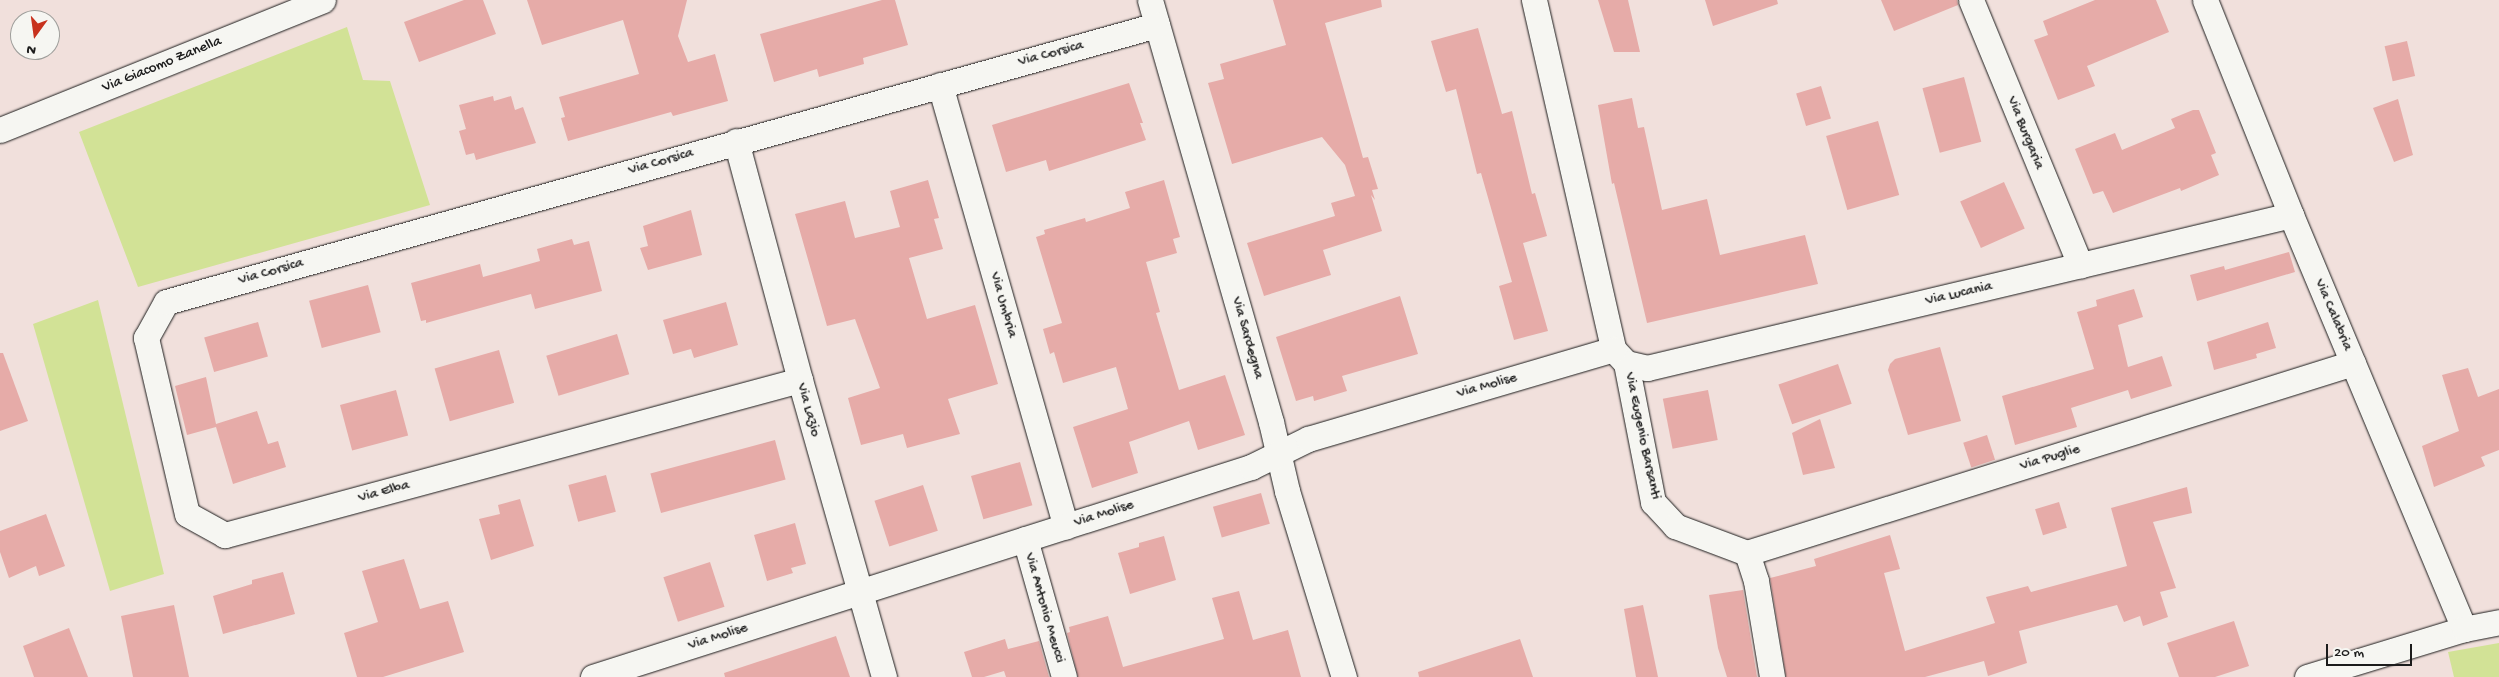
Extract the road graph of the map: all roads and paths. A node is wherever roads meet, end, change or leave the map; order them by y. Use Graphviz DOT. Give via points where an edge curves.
graph roads {
  1 [pos="324,0"];
  2 [pos="1150,0"];
  3 [pos="1534,0"];
  4 [pos="1971,0"];
  5 [pos="2205,0"];
  6 [pos="1157,25"];
  7 [pos="940,85"];
  8 [pos="0,130"];
  9 [pos="736,141"];
  10 [pos="2291,215"];
  11 [pos="2080,265"];
  12 [pos="166,302"];
  13 [pos="1619,356"];
  14 [pos="2353,363"];
  15 [pos="800,380"];
  16 [pos="1278,453"];
  17 [pos="1066,526"];
  18 [pos="1025,539"];
  19 [pos="1748,553"];
  20 [pos="860,592"];
  21 [pos="2499,622"];
  22 [pos="2464,629"];
  23 [pos="593,677"];
  24 [pos="884,677"];
  25 [pos="1064,677"];
  26 [pos="1344,677"];
  27 [pos="1772,677"];
  28 [pos="2307,677"];
  1 -- 8 [label="street, Via Giacomo Zanella"];
  2 -- 6 [label="street, Via Sardegna"];
  3 -- 13 [label="street, Via Eugenio Barsanti"];
  4 -- 11 [label="street, Via Burgaria"];
  5 -- 10 [label="street, Via Calabria"];
  6 -- 7 [label="street, Via Corsica"];
  6 -- 16 [label="street, Via Sardegna" via="1272,422"];
  7 -- 9 [label="street, Via Corsica"];
  7 -- 17 [label="street, Via Umbria"];
  9 -- 12 [label="street, Via Corsica"];
  9 -- 15 [label="street, Via Lazio"];
  10 -- 11 [label="street, Via Lucania"];
  10 -- 14 [label="street, Via Calabria"];
  11 -- 13 [label="street, Via Lucania" via="1647,368"];
  12 -- 15 [label="street, Via Elba" via="146,338 187,514 225,535"];
  13 -- 16 [label="street, Via Molise" via="1308,438"];
  13 -- 19 [label="street, Via Eugenio Barsanti" via="1653,502 1675,526"];
  14 -- 19 [label="street, Via Puglie"];
  14 -- 22 [label="street, Via Calabria"];
  15 -- 20 [label="street, Via Lazio"];
  16 -- 17 [label="street, Via Molise" via="1251,467"];
  16 -- 26 [label="street, Via Sardegna"];
  17 -- 18 [label="street, Via Molise"];
  18 -- 20 [label="street, Via Molise"];
  18 -- 25 [label="street, Via Antonio Meucci"];
  19 -- 27 [label="street" via="1756,581"];
  20 -- 23 [label="street, Via Molise"];
  20 -- 24 [label="street, Via Lazio"];
  21 -- 22 [label="street"];
  22 -- 28 [label="street"];
}
